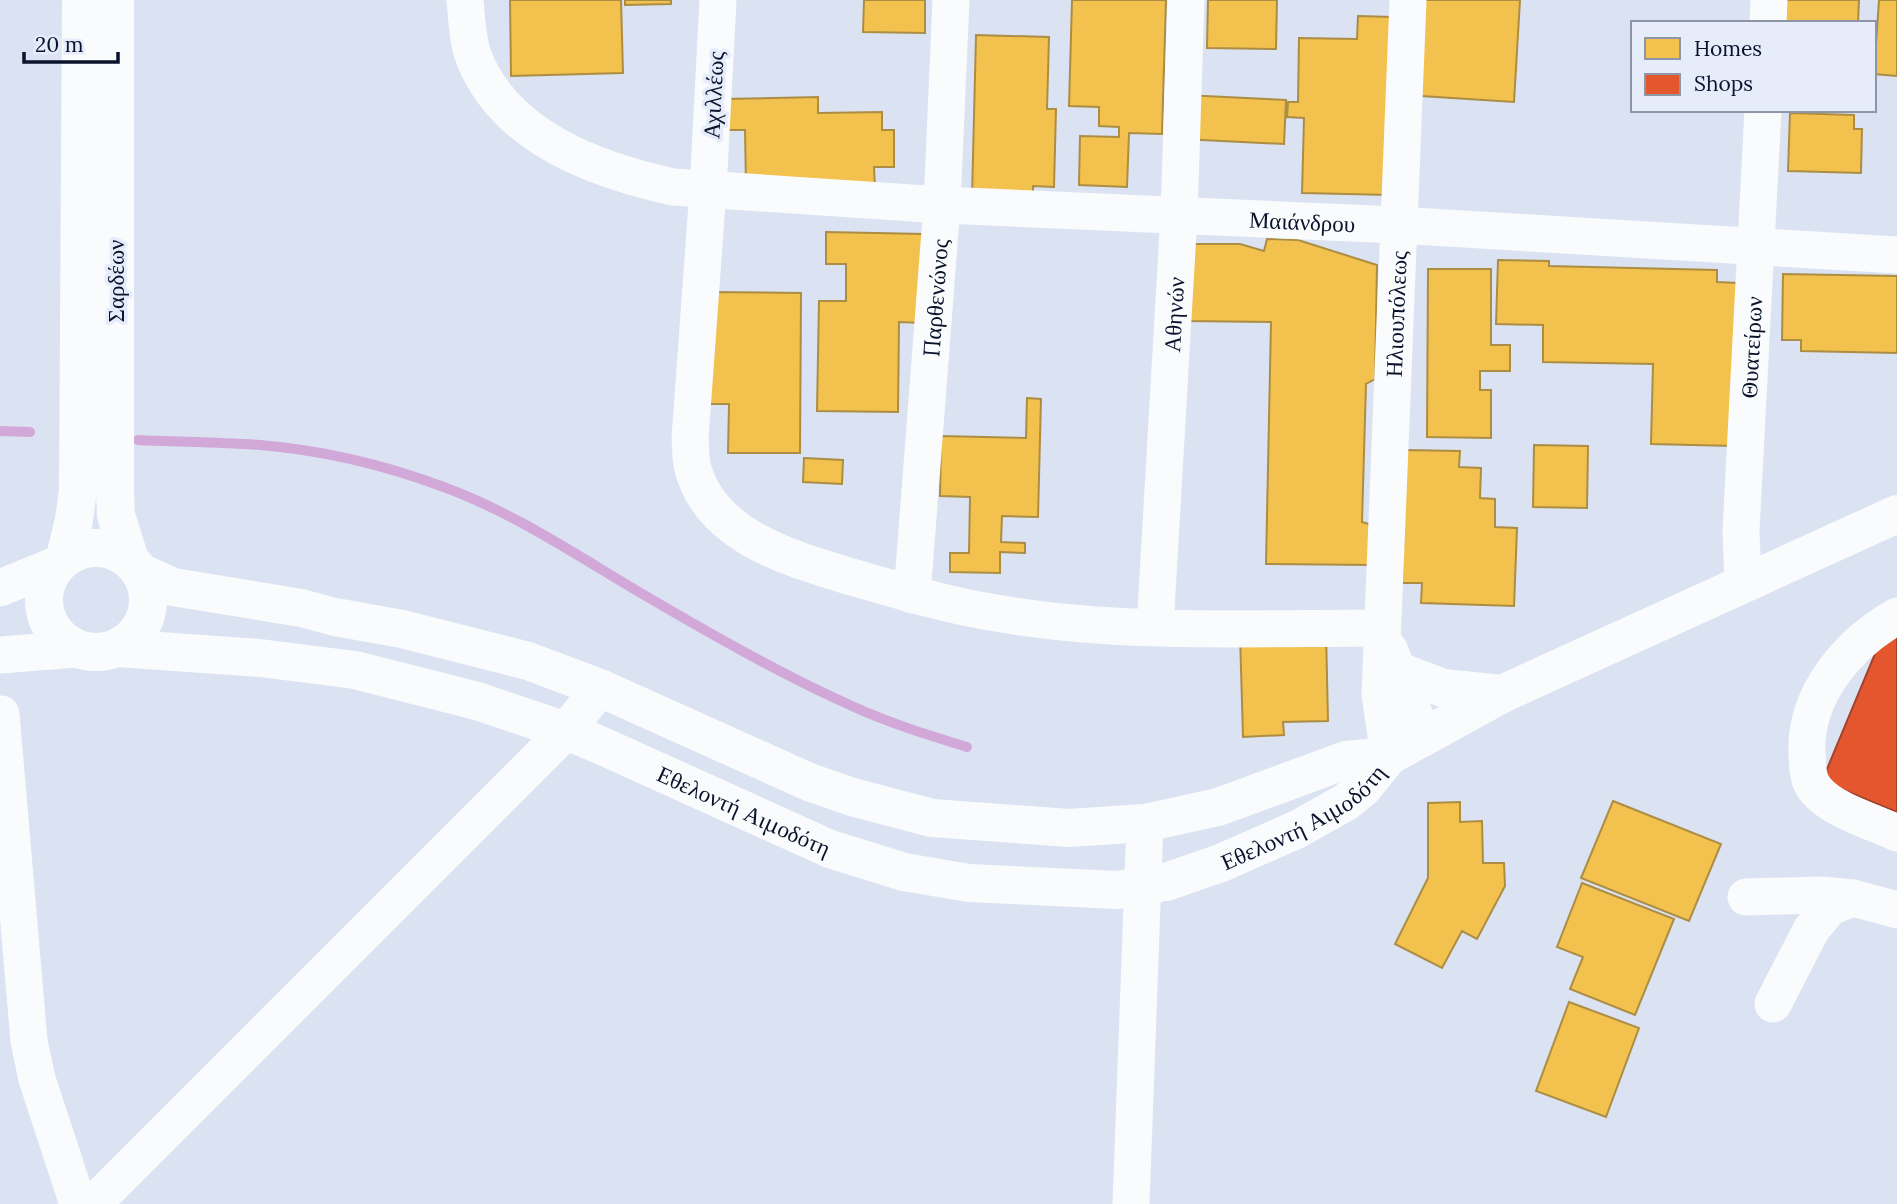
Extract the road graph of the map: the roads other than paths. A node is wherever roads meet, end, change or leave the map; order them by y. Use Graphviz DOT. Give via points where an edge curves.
graph roads {
  1 [pos="81,0"];
  2 [pos="116,0"];
  3 [pos="465,0"];
  4 [pos="719,0"];
  5 [pos="951,0"];
  6 [pos="1185,0"];
  7 [pos="1408,0"];
  8 [pos="1769,0"];
  9 [pos="1768,21"];
  10 [pos="1763,112"];
  11 [pos="708,190"];
  12 [pos="942,205"];
  13 [pos="1179,215"];
  14 [pos="1397,225"];
  15 [pos="1755,247"];
  16 [pos="1897,255"];
  17 [pos="1897,514"];
  18 [pos="60,561"];
  19 [pos="135,566"];
  20 [pos="1743,583"];
  21 [pos="0,588"];
  22 [pos="912,595"];
  23 [pos="1897,616"];
  24 [pos="1154,627"];
  25 [pos="1381,628"];
  26 [pos="117,648"];
  27 [pos="76,649"];
  28 [pos="0,654"];
  29 [pos="1396,670"];
  30 [pos="600,688"];
  31 [pos="1502,694"];
  32 [pos="1,714"];
  33 [pos="566,731"];
  34 [pos="1423,737"];
  35 [pos="1389,756"];
  36 [pos="1146,822"];
  37 [pos="1897,833"];
  38 [pos="1142,888"];
  39 [pos="1746,897"];
  40 [pos="1853,898"];
  41 [pos="1897,910"];
  42 [pos="11,987"];
  43 [pos="1773,1004"];
  44 [pos="78,1204"];
  45 [pos="93,1204"];
  46 [pos="1131,1204"];
  1 -- 18 [label="main road, Σαρδέων" via="78,483 74,520"];
  2 -- 19 [label="main road, Σαρδέων" via="115,491 116,514"];
  3 -- 11 [label="street, Μαιάνδρου" via="473,56 501,102 526,126 565,150 622,174"];
  4 -- 11 [label="street, Αχιλλέως"];
  5 -- 12 [label="street, Παρθενώνος"];
  6 -- 13 [label="street, Αθηνών"];
  7 -- 14 [label="street, Ηλιουπόλεως"];
  8 -- 9 [label="street"];
  10 -- 15 [label="street, Θυατείρων"];
  11 -- 12 [label="street, Μαιάνδρου"];
  11 -- 22 [label="street, Αχιλλέως" via="691,454 706,498 743,534 766,547"];
  12 -- 13 [label="street, Μαιάνδρου"];
  12 -- 22 [label="street, Παρθενώνος"];
  13 -- 14 [label="street, Μαιάνδρου"];
  13 -- 24 [label="street, Αθηνών"];
  14 -- 15 [label="street, Μαιάνδρου"];
  14 -- 25 [label="street, Ηλιουπόλεως"];
  15 -- 16 [label="street, Μαιάνδρου"];
  15 -- 20 [label="street, Θυατείρων" via="1741,531"];
  17 -- 20 [label="main road"];
  18 -- 19 [label="main road" via="98,547 115,551"];
  18 -- 21 [label="street"];
  18 -- 27 [label="main road" via="46,582 43,602 47,622 59,639"];
  19 -- 26 [label="main road" via="147,589 148,607 132,639"];
  19 -- 30 [label="main road, Εθελοντή Αιμοδότη" via="173,587 465,643"];
  20 -- 31 [label="main road"];
  22 -- 24 [label="street" via="998,614"];
  23 -- 37 [label="street" via="1841,660 1813,709 1807,748 1808,774 1815,789 1828,801"];
  24 -- 25 [label="street"];
  25 -- 29 [label="street, Ηλιουπόλεως"];
  25 -- 35 [label="street, Ηλιουπόλεως" via="1380,694"];
  26 -- 27 [label="main road" via="97,653"];
  26 -- 33 [label="main road, Εθελοντή Αιμοδότη" via="260,658 365,672 477,701"];
  27 -- 28 [label="street"];
  29 -- 31 [label="main road" via="1443,688"];
  29 -- 34 [label="street, Ηλιουπόλεως"];
  30 -- 33 [label="street"];
  30 -- 36 [label="main road, Εθελοντή Αιμοδότη" via="809,782 892,809 932,818 1027,827"];
  31 -- 34 [label="main road"];
  32 -- 42 [label="street"];
  33 -- 38 [label="main road, Εθελοντή Αιμοδότη" via="870,863 969,883"];
  33 -- 45 [label="street"];
  34 -- 35 [label="main road"];
  35 -- 36 [label="main road, Εθελοντή Αιμοδότη" via="1346,761 1218,807"];
  35 -- 38 [label="main road, Εθελοντή Αιμοδότη" via="1346,802 1298,829 1221,863"];
  36 -- 38 [label="street"];
  38 -- 46 [label="street"];
  39 -- 40 [label="street"];
  40 -- 41 [label="street"];
  40 -- 43 [label="street" via="1830,907 1811,930"];
  42 -- 44 [label="street"];
}
